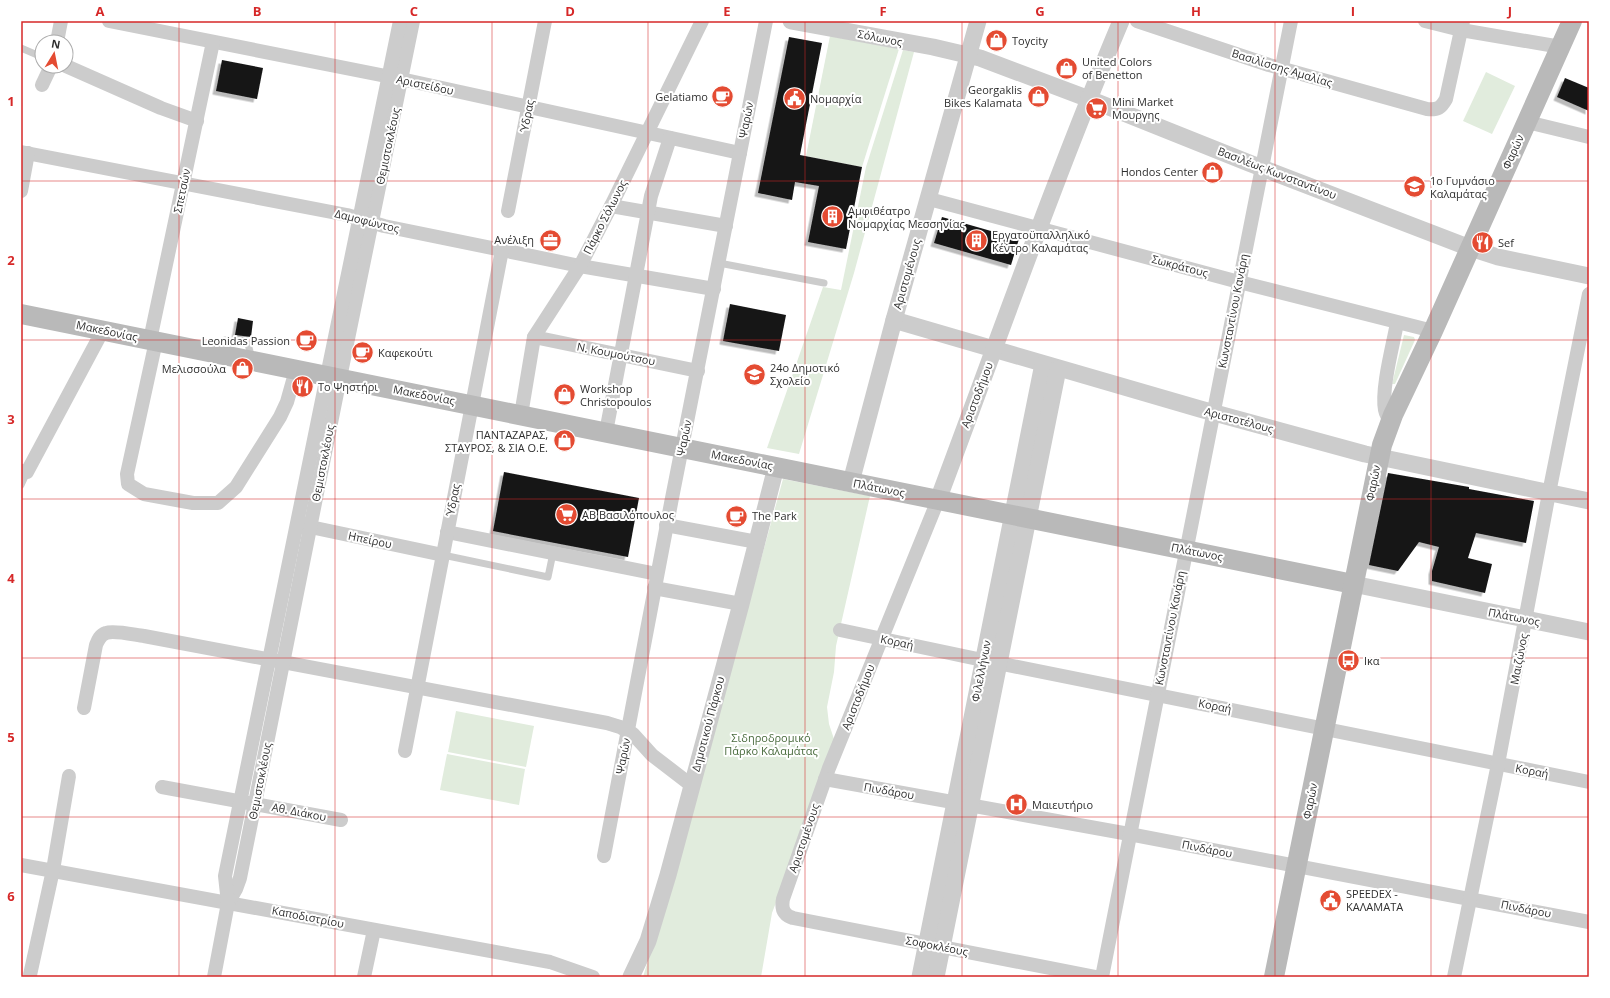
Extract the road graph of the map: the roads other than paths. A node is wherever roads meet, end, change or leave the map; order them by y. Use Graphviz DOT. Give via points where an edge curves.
graph roads {
  1 [pos="61,21"];
  2 [pos="109,21"];
  3 [pos="400,21"];
  4 [pos="413,21"];
  5 [pos="546,21"];
  6 [pos="702,21"];
  7 [pos="766,21"];
  8 [pos="791,21"];
  9 [pos="978,21"];
  10 [pos="1121,21"];
  11 [pos="1137,21"];
  12 [pos="1291,21"];
  13 [pos="1425,21"];
  14 [pos="1572,21"];
  15 [pos="1462,25"];
  16 [pos="59,34"];
  17 [pos="213,42"];
  18 [pos="1561,47"];
  19 [pos="21,48"];
  20 [pos="34,54"];
  21 [pos="969,56"];
  22 [pos="1281,69"];
  23 [pos="74,70"];
  24 [pos="47,74"];
  25 [pos="395,78"];
  26 [pos="42,85"];
  27 [pos="1089,99"];
  28 [pos="528,107"];
  29 [pos="197,121"];
  30 [pos="1527,122"];
  31 [pos="647,133"];
  32 [pos="670,138"];
  33 [pos="1589,138"];
  34 [pos="24,152"];
  35 [pos="740,153"];
  36 [pos="1262,168"];
  37 [pos="184,183"];
  38 [pos="21,191"];
  39 [pos="929,199"];
  40 [pos="612,206"];
  41 [pos="508,211"];
  42 [pos="648,212"];
  43 [pos="365,221"];
  44 [pos="726,226"];
  45 [pos="1038,229"];
  46 [pos="1470,248"];
  47 [pos="502,250"];
  48 [pos="719,263"];
  49 [pos="580,266"];
  50 [pos="635,276"];
  51 [pos="1589,276"];
  52 [pos="1239,282"];
  53 [pos="824,283"];
  54 [pos="714,289"];
  55 [pos="1589,294"];
  56 [pos="21,314"];
  57 [pos="894,320"];
  58 [pos="1397,323"];
  59 [pos="102,330"];
  60 [pos="1433,331"];
  61 [pos="534,338"];
  62 [pos="153,341"];
  63 [pos="994,349"];
  64 [pos="620,355"];
  65 [pos="1582,360"];
  66 [pos="1050,367"];
  67 [pos="296,370"];
  68 [pos="698,371"];
  69 [pos="333,377"];
  70 [pos="472,405"];
  71 [pos="1213,412"];
  72 [pos="521,415"];
  73 [pos="1391,421"];
  74 [pos="606,432"];
  75 [pos="682,448"];
  76 [pos="1378,456"];
  77 [pos="776,467"];
  78 [pos="804,472"];
  79 [pos="23,476"];
  80 [pos="851,482"];
  81 [pos="1549,493"];
  82 [pos="938,500"];
  83 [pos="1589,501"];
  84 [pos="1020,516"];
  85 [pos="666,525"];
  86 [pos="303,526"];
  87 [pos="447,532"];
  88 [pos="757,542"];
  89 [pos="1186,550"];
  90 [pos="553,553"];
  91 [pos="443,555"];
  92 [pos="657,574"];
  93 [pos="1353,584"];
  94 [pos="654,588"];
  95 [pos="741,604"];
  96 [pos="1526,619"];
  97 [pos="840,630"];
  98 [pos="1589,632"];
  99 [pos="882,638"];
  100 [pos="277,660"];
  101 [pos="991,662"];
  102 [pos="417,687"];
  103 [pos="1157,694"];
  104 [pos="84,708"];
  105 [pos="1324,728"];
  106 [pos="628,730"];
  107 [pos="405,751"];
  108 [pos="1498,764"];
  109 [pos="827,774"];
  110 [pos="69,776"];
  111 [pos="1589,782"];
  112 [pos="692,785"];
  113 [pos="162,787"];
  114 [pos="241,802"];
  115 [pos="255,804"];
  116 [pos="962,804"];
  117 [pos="341,820"];
  118 [pos="1129,834"];
  119 [pos="604,856"];
  120 [pos="21,865"];
  121 [pos="1297,866"];
  122 [pos="53,870"];
  123 [pos="1470,899"];
  124 [pos="228,903"];
  125 [pos="782,908"];
  126 [pos="1589,922"];
  127 [pos="374,930"];
  128 [pos="934,946"];
  129 [pos="30,976"];
  130 [pos="214,977"];
  131 [pos="364,977"];
  132 [pos="593,977"];
  133 [pos="631,977"];
  134 [pos="920,977"];
  135 [pos="936,977"];
  136 [pos="1096,977"];
  137 [pos="1102,977"];
  138 [pos="1274,977"];
  139 [pos="1454,977"];
  1 -- 16 [label="street"];
  2 -- 17 [label="street, Αριστείδου"];
  3 -- 25 [label="street, Θεμιστοκλέους"];
  4 -- 25 [label="street, Θεμιστοκλέους"];
  5 -- 28 [label="street, Ύδρας"];
  6 -- 31 [label="street, Πάρκο Σόλωνος"];
  7 -- 35 [label="street, Ψαρών"];
  8 -- 21 [label="street, Σόλωνος"];
  9 -- 21 [label="street, Αριστομένους"];
  10 -- 27 [label="street, Αριστοδήμου"];
  11 -- 22 [label="street, Βασιλίσσης Αμαλίας"];
  12 -- 22 [label="street, Κωνσταντίνου Κανάρη"];
  13 -- 15 [label="street"];
  14 -- 18 [label="main road, Φαρών"];
  15 -- 18 [label="street"];
  15 -- 22 [label="street, Βασιλίσσης Αμαλίας" via="1446,99 1436,110"];
  17 -- 25 [label="street, Αριστείδου"];
  17 -- 29 [label="street, Σπετσών"];
  18 -- 30 [label="main road, Φαρών"];
  19 -- 20 [label="lane"];
  21 -- 27 [label="street, Βασιλέως Κωνσταντίνου"];
  21 -- 39 [label="street, Αριστομένους"];
  22 -- 36 [label="street, Κωνσταντίνου Κανάρη"];
  23 -- 29 [label="street"];
  24 -- 26 [label="street"];
  25 -- 28 [label="street, Αριστείδου"];
  25 -- 43 [label="street, Θεμιστοκλέους"];
  27 -- 36 [label="street, Βασιλέως Κωνσταντίνου"];
  27 -- 45 [label="street, Αριστοδήμου"];
  28 -- 31 [label="street, Αριστείδου"];
  28 -- 41 [label="street, Ύδρας"];
  29 -- 37 [label="street, Σπετσών"];
  30 -- 33 [label="street"];
  30 -- 46 [label="main road, Φαρών"];
  31 -- 32 [label="street, Αριστείδου"];
  31 -- 40 [label="street, Πάρκο Σόλωνος"];
  32 -- 35 [label="street, Αριστείδου"];
  32 -- 42 [label="street"];
  34 -- 37 [label="street, Δαμοφώντος"];
  34 -- 38 [label="street"];
  35 -- 44 [label="street, Ψαρών"];
  36 -- 46 [label="street, Βασιλέως Κωνσταντίνου"];
  36 -- 52 [label="street, Κωνσταντίνου Κανάρη"];
  37 -- 43 [label="street, Δαμοφώντος" via="347,215"];
  37 -- 62 [label="street, Σπετσών"];
  39 -- 45 [label="street, Σωκράτους"];
  39 -- 57 [label="street, Αριστομένους"];
  40 -- 42 [label="street"];
  40 -- 49 [label="street, Πάρκο Σόλωνος"];
  42 -- 44 [label="street"];
  42 -- 50 [label="street"];
  43 -- 47 [label="street, Δαμοφώντος"];
  43 -- 69 [label="street, Θεμιστοκλέους"];
  44 -- 48 [label="street, Ψαρών"];
  45 -- 52 [label="street, Σωκράτους"];
  45 -- 63 [label="street, Αριστοδήμου"];
  46 -- 51 [label="street, Βασιλέως Κωνσταντίνου" via="1498,257"];
  46 -- 60 [label="main road, Φαρών"];
  47 -- 49 [label="street, Δαμοφώντος"];
  47 -- 70 [label="street, Ύδρας"];
  48 -- 53 [label="lane"];
  48 -- 54 [label="street, Ψαρών"];
  49 -- 50 [label="street, Δαμοφώντος"];
  49 -- 61 [label="street, Πάρκο Σόλωνος"];
  50 -- 54 [label="street, Δαμοφώντος"];
  50 -- 64 [label="street"];
  52 -- 58 [label="street, Σωκράτους"];
  52 -- 71 [label="street, Κωνσταντίνου Κανάρη"];
  54 -- 68 [label="street, Ψαρών"];
  55 -- 65 [label="street, Μαιζώνος"];
  56 -- 59 [label="main road, Μακεδονίας"];
  57 -- 63 [label="street, Αριστοτέλους"];
  57 -- 80 [label="street, Αριστομένους"];
  58 -- 60 [label="street, Σωκράτους"];
  58 -- 73 [label="street" via="1384,401 1385,413"];
  59 -- 62 [label="main road, Μακεδονίας"];
  59 -- 79 [label="street"];
  60 -- 73 [label="main road, Φαρών"];
  61 -- 64 [label="street, Ν. Κουμούτσου"];
  61 -- 72 [label="street, Πάρκο Σόλωνος"];
  62 -- 67 [label="main road, Μακεδονίας"];
  62 -- 67 [label="street, Σπετσών" via="127,474 128,484 144,494 193,504 218,503 236,487 280,417"];
  63 -- 66 [label="street, Αριστοτέλους"];
  63 -- 82 [label="street, Αριστοδήμου"];
  64 -- 68 [label="street, Ν. Κουμούτσου"];
  64 -- 74 [label="street"];
  65 -- 81 [label="street, Μαιζώνος"];
  66 -- 71 [label="street, Αριστοτέλους"];
  66 -- 84 [label="street, Φιλελλήνων"];
  67 -- 69 [label="main road, Μακεδονίας"];
  68 -- 75 [label="street, Ψαρών"];
  69 -- 70 [label="main road, Μακεδονίας"];
  69 -- 86 [label="street, Θεμιστοκλέους"];
  70 -- 72 [label="main road, Μακεδονίας"];
  70 -- 87 [label="street, Ύδρας"];
  71 -- 76 [label="street, Αριστοτέλους"];
  71 -- 89 [label="street, Κωνσταντίνου Κανάρη"];
  72 -- 74 [label="main road, Μακεδονίας"];
  73 -- 76 [label="main road, Φαρών"];
  74 -- 75 [label="main road, Μακεδονίας"];
  75 -- 77 [label="main road, Μακεδονίας"];
  75 -- 85 [label="street, Ψαρών"];
  76 -- 81 [label="street, Αριστοτέλους"];
  76 -- 93 [label="main road, Φαρών"];
  77 -- 78 [label="main road, Μακεδονίας"];
  77 -- 88 [label="street, Δημοτικού Πάρκου"];
  78 -- 80 [label="main road, Πλάτωνος"];
  80 -- 82 [label="main road, Πλάτωνος"];
  81 -- 83 [label="street, Αριστοτέλους"];
  81 -- 96 [label="street, Μαιζώνος"];
  82 -- 84 [label="main road, Πλάτωνος"];
  82 -- 99 [label="street, Αριστοδήμου"];
  84 -- 89 [label="main road, Πλάτωνος"];
  84 -- 101 [label="street, Φιλελλήνων"];
  85 -- 88 [label="street"];
  85 -- 92 [label="street, Ψαρών"];
  86 -- 91 [label="street, Ηπείρου"];
  86 -- 100 [label="street, Θεμιστοκλέους"];
  87 -- 90 [label="street"];
  87 -- 91 [label="street, Ύδρας"];
  88 -- 95 [label="street, Δημοτικού Πάρκου"];
  89 -- 93 [label="main road, Πλάτωνος"];
  89 -- 103 [label="street, Κωνσταντίνου Κανάρη"];
  90 -- 91 [label="lane" via="548,577"];
  90 -- 92 [label="street"];
  91 -- 102 [label="street, Ύδρας"];
  92 -- 94 [label="street, Ψαρών"];
  93 -- 96 [label="street, Πλάτωνος"];
  93 -- 105 [label="main road, Φαρών"];
  94 -- 95 [label="street"];
  94 -- 106 [label="street, Ψαρών"];
  95 -- 112 [label="street, Δημοτικού Πάρκου"];
  96 -- 98 [label="street, Πλάτωνος"];
  96 -- 108 [label="street, Μαιζώνος"];
  97 -- 99 [label="street, Κοραή"];
  99 -- 101 [label="street, Κοραή"];
  99 -- 109 [label="street, Αριστοδήμου"];
  100 -- 102 [label="street"];
  100 -- 104 [label="street" via="144,636 106,633 99,638 96,645"];
  100 -- 114 [label="street, Θεμιστοκλέους"];
  100 -- 115 [label="street, Θεμιστοκλέους"];
  101 -- 103 [label="street, Κοραή"];
  101 -- 116 [label="street, Φιλελλήνων"];
  102 -- 106 [label="street" via="607,723"];
  102 -- 107 [label="street, Ύδρας"];
  103 -- 105 [label="street, Κοραή"];
  103 -- 118 [label="street, Κωνσταντίνου Κανάρη"];
  105 -- 108 [label="street, Κοραή"];
  105 -- 121 [label="main road, Φαρών"];
  106 -- 112 [label="street" via="657,759"];
  106 -- 119 [label="street, Ψαρών"];
  108 -- 111 [label="street, Κοραή"];
  108 -- 123 [label="street, Μαιζώνος"];
  109 -- 116 [label="street, Πινδάρου"];
  109 -- 125 [label="street, Αριστομένους"];
  110 -- 122 [label="street"];
  112 -- 133 [label="street, Δημοτικού Πάρκου" via="648,941"];
  113 -- 114 [label="street, Αθ. Διάκου"];
  114 -- 115 [label="street, Αθ. Διάκου"];
  114 -- 124 [label="street, Θεμιστοκλέους" via="225,876"];
  115 -- 117 [label="street, Αθ. Διάκου"];
  115 -- 124 [label="street, Θεμιστοκλέους" via="240,878"];
  116 -- 118 [label="street, Πινδάρου"];
  116 -- 128 [label="street, Φιλελλήνων"];
  118 -- 121 [label="street, Πινδάρου"];
  118 -- 137 [label="street, Κωνσταντίνου Κανάρη"];
  120 -- 122 [label="street, Καποδιστρίου"];
  121 -- 123 [label="street, Πινδάρου"];
  121 -- 138 [label="main road, Φαρών"];
  122 -- 124 [label="street, Καποδιστρίου"];
  122 -- 129 [label="street"];
  123 -- 126 [label="street, Πινδάρου"];
  123 -- 139 [label="street, Μαιζώνος"];
  124 -- 127 [label="street, Καποδιστρίου"];
  124 -- 130 [label="street, Θεμιστοκλέους"];
  125 -- 128 [label="street, Σοφοκλέους" via="786,915 793,918"];
  127 -- 131 [label="street"];
  127 -- 132 [label="street, Καποδιστρίου" via="550,962"];
  128 -- 134 [label="street, Φιλελλήνων"];
  128 -- 135 [label="street, Φιλελλήνων"];
  128 -- 136 [label="street, Σοφοκλέους"];
}
